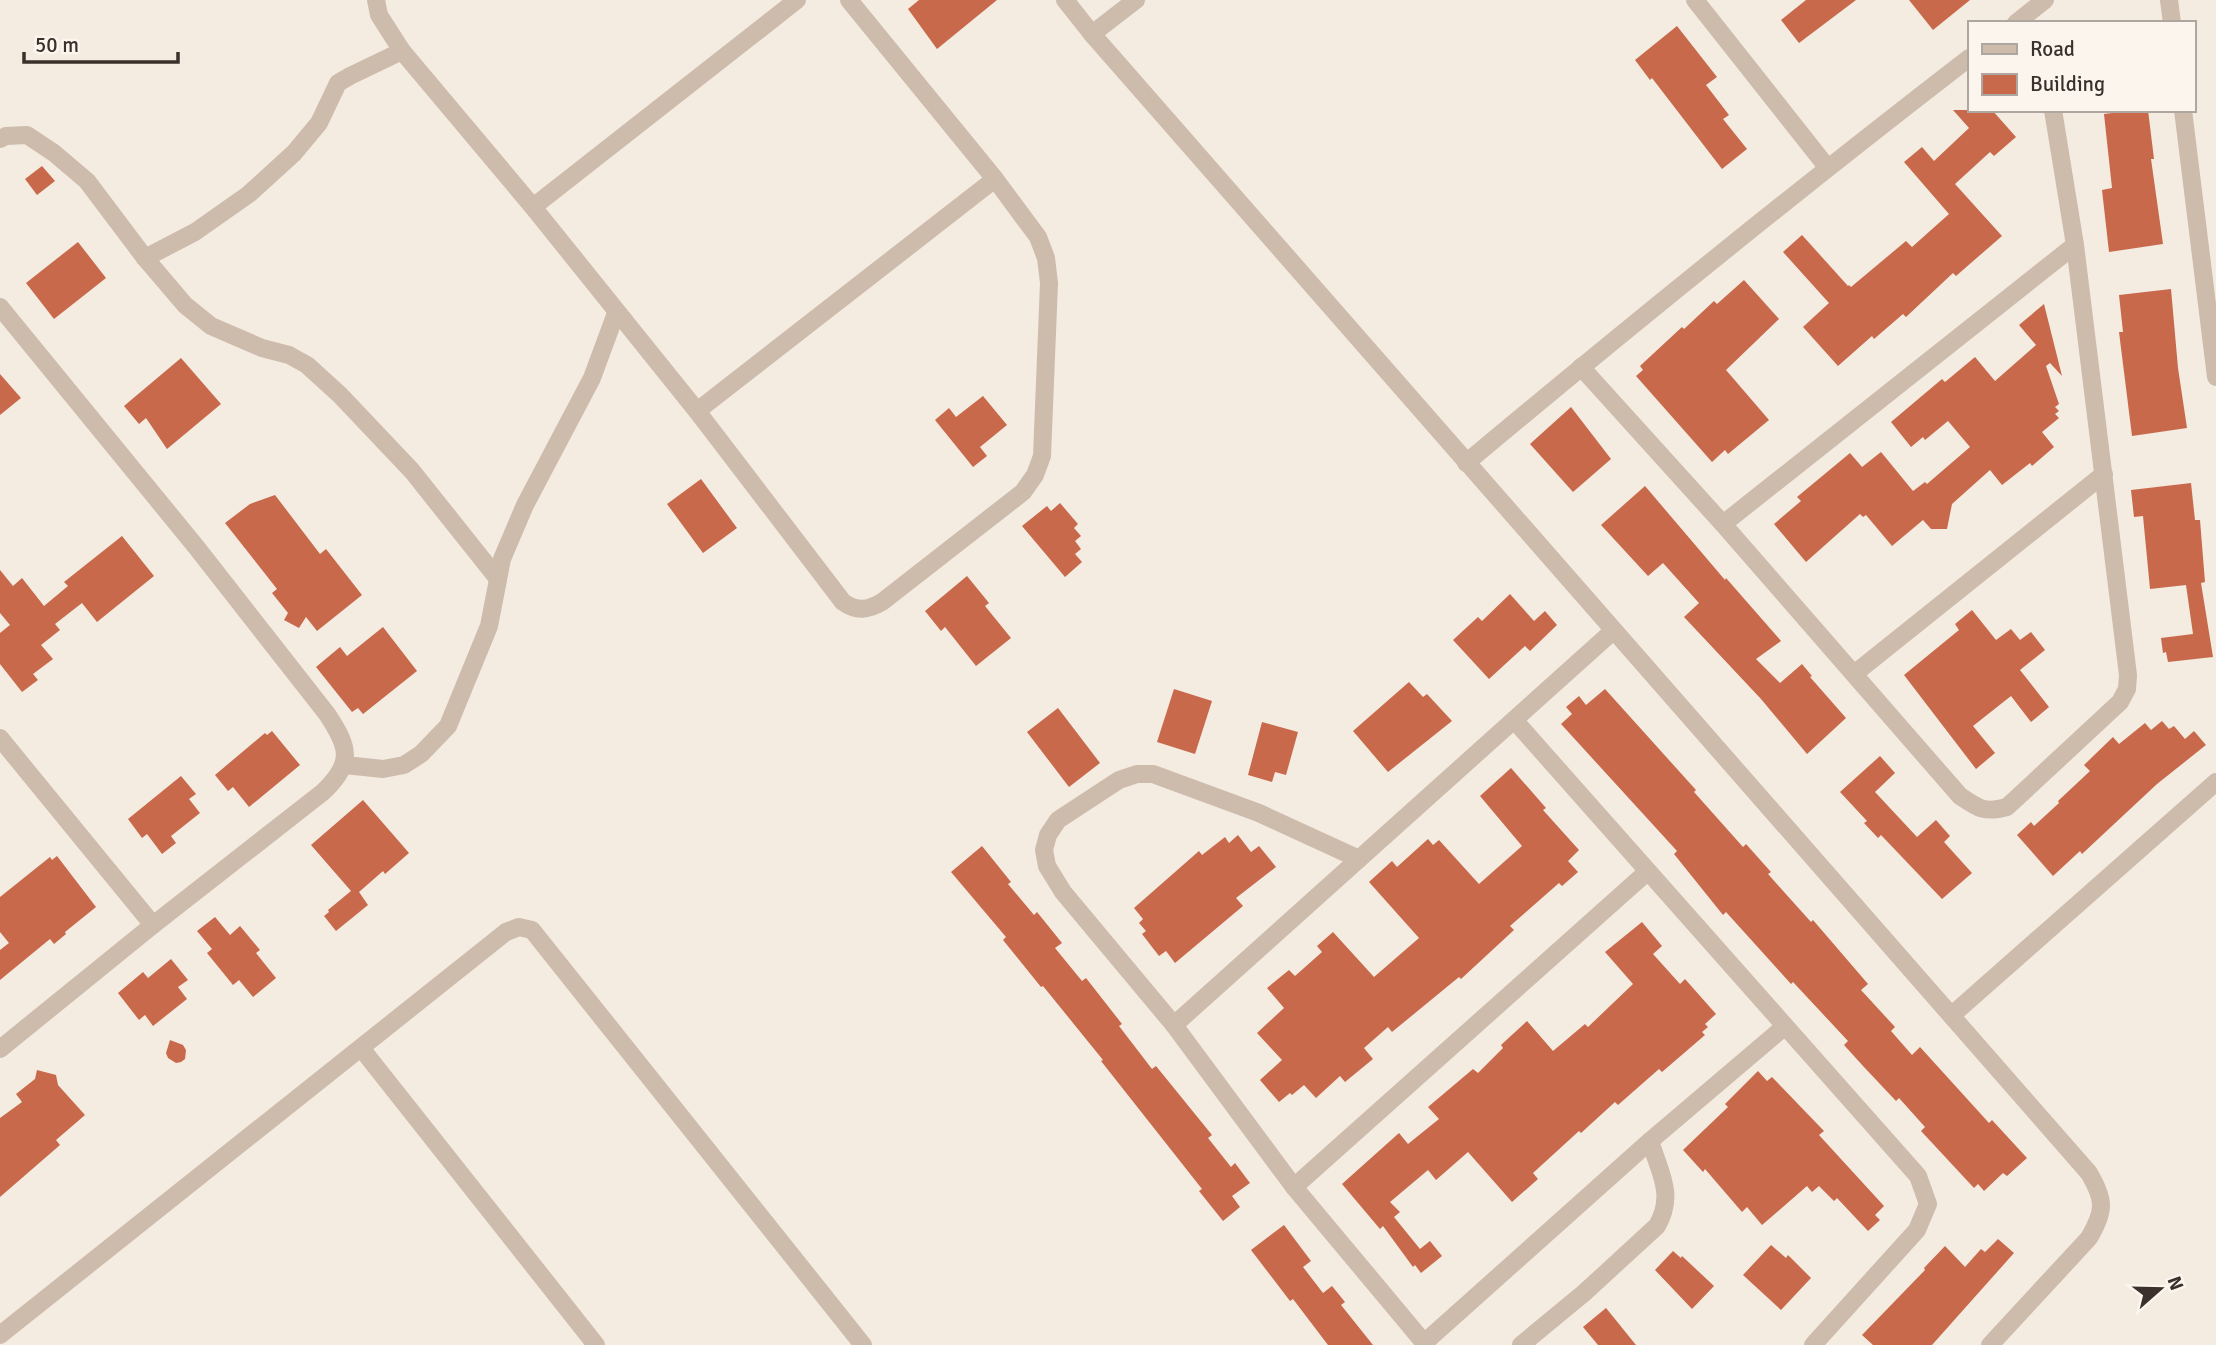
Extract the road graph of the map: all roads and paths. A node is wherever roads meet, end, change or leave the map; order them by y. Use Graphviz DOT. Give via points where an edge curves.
graph roads {
  1 [pos="376,0"];
  2 [pos="797,0"];
  3 [pos="849,0"];
  4 [pos="1065,0"];
  5 [pos="1136,0"];
  6 [pos="2169,0"];
  7 [pos="1698,1"];
  8 [pos="2039,10"];
  9 [pos="2020,21"];
  10 [pos="2172,21"];
  11 [pos="1092,34"];
  12 [pos="402,51"];
  13 [pos="1968,59"];
  14 [pos="2053,112"];
  15 [pos="2183,112"];
  16 [pos="0,139"];
  17 [pos="1827,167"];
  18 [pos="995,179"];
  19 [pos="533,206"];
  20 [pos="2075,245"];
  21 [pos="145,258"];
  22 [pos="0,307"];
  23 [pos="616,313"];
  24 [pos="1581,367"];
  25 [pos="2216,377"];
  26 [pos="697,411"];
  27 [pos="1466,463"];
  28 [pos="2104,474"];
  29 [pos="1723,524"];
  30 [pos="498,579"];
  31 [pos="1614,631"];
  32 [pos="1854,674"];
  33 [pos="1515,721"];
  34 [pos="0,738"];
  35 [pos="345,765"];
  36 [pos="2216,782"];
  37 [pos="1359,859"];
  38 [pos="1647,872"];
  39 [pos="153,925"];
  40 [pos="1952,1015"];
  41 [pos="1174,1025"];
  42 [pos="1784,1027"];
  43 [pos="361,1048"];
  44 [pos="0,1049"];
  45 [pos="1650,1141"];
  46 [pos="1294,1187"];
  47 [pos="0,1335"];
  48 [pos="1425,1344"];
  49 [pos="596,1345"];
  50 [pos="863,1345"];
  51 [pos="1521,1345"];
  52 [pos="1813,1345"];
  53 [pos="1990,1345"];
  1 -- 12 [label="street" via="379,15"];
  2 -- 19 [label="street"];
  3 -- 18 [label="street"];
  4 -- 11 [label="street"];
  5 -- 11 [label="street"];
  6 -- 10 [label="street"];
  7 -- 17 [label="street"];
  8 -- 9 [label="street"];
  11 -- 27 [label="street"];
  12 -- 19 [label="street"];
  12 -- 21 [label="street" via="338,83 319,123 250,194 195,232"];
  13 -- 17 [label="street"];
  14 -- 20 [label="street"];
  15 -- 25 [label="street"];
  16 -- 21 [label="street" via="27,135 54,153 86,181"];
  17 -- 24 [label="street"];
  18 -- 26 [label="street"];
  18 -- 26 [label="street" via="1038,237 1046,258 1049,283 1042,456 1023,492 937,560 882,602 870,608 850,607"];
  19 -- 23 [label="street"];
  20 -- 28 [label="street"];
  20 -- 29 [label="street"];
  21 -- 30 [label="street" via="211,326 289,355 340,395 412,471"];
  22 -- 35 [label="street" via="327,714 342,737"];
  23 -- 26 [label="street"];
  23 -- 30 [label="street" via="592,378 525,505"];
  24 -- 27 [label="street"];
  24 -- 29 [label="street"];
  27 -- 31 [label="street"];
  28 -- 32 [label="street"];
  28 -- 32 [label="street" via="2127,689 2120,702 2007,807 1991,811 1961,796"];
  29 -- 32 [label="street"];
  30 -- 35 [label="street" via="489,626 448,726 404,765 383,769"];
  31 -- 33 [label="street"];
  31 -- 40 [label="street"];
  33 -- 37 [label="street"];
  33 -- 38 [label="street"];
  34 -- 39 [label="street"];
  35 -- 39 [label="street" via="323,792"];
  36 -- 40 [label="street"];
  37 -- 41 [label="street"];
  37 -- 41 [label="street" via="1259,813 1153,774 1119,780 1058,820 1044,850 1046,866"];
  38 -- 42 [label="street"];
  38 -- 46 [label="street"];
  39 -- 44 [label="street"];
  40 -- 53 [label="street" via="2089,1172 2102,1208 2088,1238"];
  41 -- 46 [label="street"];
  42 -- 45 [label="street"];
  42 -- 52 [label="street" via="1918,1176 1928,1204 1917,1230"];
  43 -- 47 [label="street"];
  43 -- 49 [label="street"];
  43 -- 50 [label="street" via="506,932 519,927 532,930"];
  45 -- 48 [label="street"];
  45 -- 51 [label="street" via="1667,1199 1657,1226"];
  46 -- 48 [label="street"];
}
